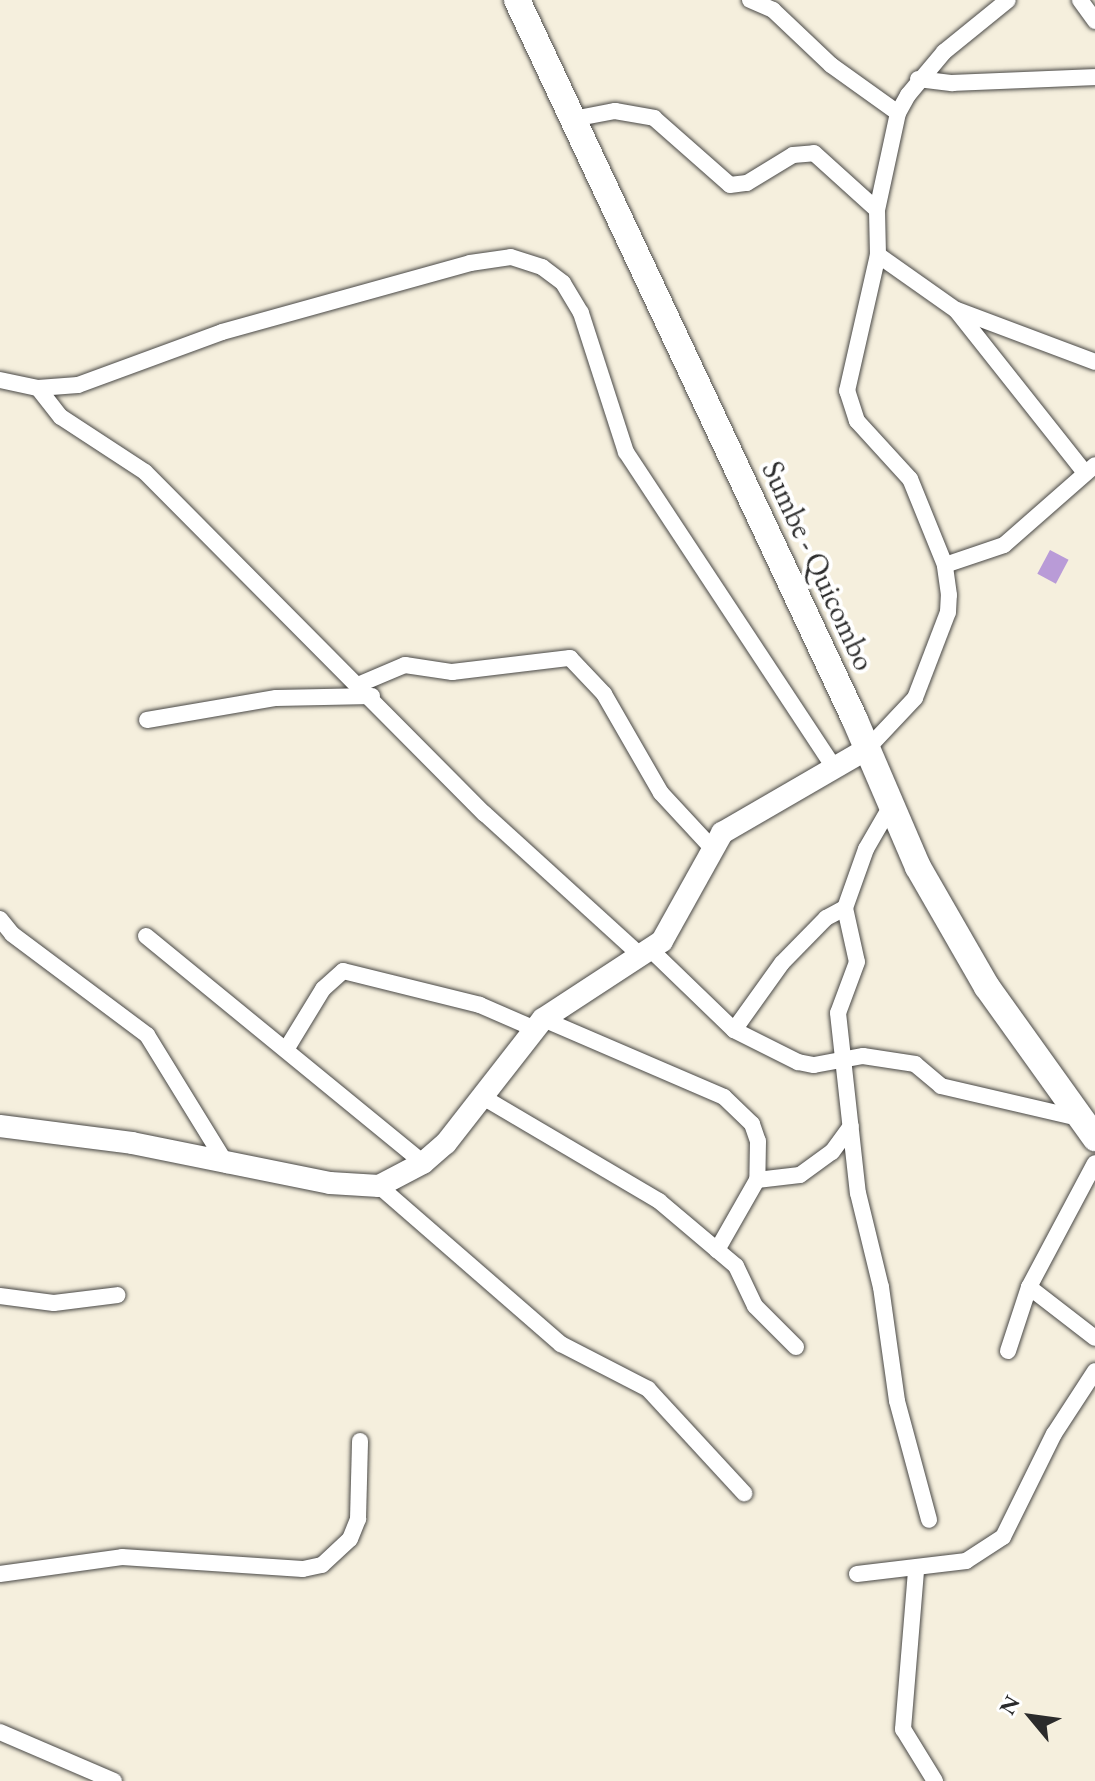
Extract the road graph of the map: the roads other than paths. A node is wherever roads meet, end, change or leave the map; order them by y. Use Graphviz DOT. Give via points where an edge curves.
graph roads {
  1 [pos="517,0"];
  2 [pos="750,0"];
  3 [pos="1008,0"];
  4 [pos="1080,0"];
  5 [pos="1095,21"];
  6 [pos="1095,77"];
  7 [pos="918,79"];
  8 [pos="898,113"];
  9 [pos="573,119"];
  10 [pos="877,210"];
  11 [pos="878,255"];
  12 [pos="956,310"];
  13 [pos="1095,362"];
  14 [pos="0,380"];
  15 [pos="38,388"];
  16 [pos="1090,469"];
  17 [pos="945,565"];
  18 [pos="366,690"];
  19 [pos="147,720"];
  20 [pos="867,749"];
  21 [pos="834,768"];
  22 [pos="892,804"];
  23 [pos="711,847"];
  24 [pos="845,908"];
  25 [pos="0,919"];
  26 [pos="146,936"];
  27 [pos="645,953"];
  28 [pos="538,1024"];
  29 [pos="734,1030"];
  30 [pos="287,1048"];
  31 [pos="844,1059"];
  32 [pos="486,1099"];
  33 [pos="0,1126"];
  34 [pos="851,1126"];
  35 [pos="1087,1128"];
  36 [pos="423,1163"];
  37 [pos="1095,1163"];
  38 [pos="227,1165"];
  39 [pos="757,1180"];
  40 [pos="379,1186"];
  41 [pos="717,1250"];
  42 [pos="1029,1287"];
  43 [pos="118,1295"];
  44 [pos="0,1296"];
  45 [pos="1095,1338"];
  46 [pos="796,1347"];
  47 [pos="1008,1351"];
  48 [pos="1095,1371"];
  49 [pos="360,1441"];
  50 [pos="744,1493"];
  51 [pos="929,1520"];
  52 [pos="916,1571"];
  53 [pos="0,1574"];
  54 [pos="857,1574"];
  55 [pos="0,1732"];
  56 [pos="114,1781"];
  57 [pos="935,1781"];
  1 -- 9 [label="main road, Sumbe - Quicombo"];
  2 -- 8 [label="street" via="773,10 831,65"];
  3 -- 7 [label="street"];
  4 -- 5 [label="street"];
  6 -- 7 [label="street" via="953,83"];
  7 -- 8 [label="street"];
  8 -- 10 [label="street"];
  9 -- 10 [label="street" via="615,111 654,118 730,185 747,183 793,155 814,153"];
  9 -- 20 [label="main road, Sumbe - Quicombo"];
  10 -- 11 [label="street"];
  11 -- 12 [label="street"];
  11 -- 17 [label="street" via="847,391 857,421 902,466"];
  12 -- 13 [label="street"];
  12 -- 16 [label="street"];
  14 -- 15 [label="street"];
  15 -- 18 [label="street" via="61,417 145,472"];
  15 -- 21 [label="street" via="107,379 222,332 470,263 511,257 542,267 563,283 581,313 626,452"];
  16 -- 17 [label="street" via="1004,545"];
  17 -- 20 [label="street" via="948,612 915,698"];
  18 -- 19 [label="street" via="276,698"];
  18 -- 23 [label="street" via="405,665 452,672 570,658 604,694 667,800"];
  18 -- 27 [label="street" via="485,814"];
  20 -- 21 [label="street"];
  20 -- 22 [label="main road, Sumbe - Quicombo"];
  21 -- 23 [label="street" via="736,822"];
  22 -- 24 [label="street" via="866,849"];
  22 -- 35 [label="main road, Sumbe - Quicombo" via="954,934"];
  23 -- 27 [label="street" via="675,924"];
  24 -- 29 [label="street" via="826,918 782,963"];
  24 -- 31 [label="street" via="857,962 839,1004"];
  25 -- 38 [label="street" via="12,934 147,1035"];
  26 -- 30 [label="street"];
  27 -- 28 [label="street"];
  27 -- 29 [label="street"];
  28 -- 30 [label="street" via="343,971 323,989"];
  28 -- 32 [label="street"];
  28 -- 39 [label="street" via="724,1097 752,1124 758,1141"];
  29 -- 31 [label="street" via="798,1062"];
  30 -- 36 [label="street"];
  31 -- 34 [label="street"];
  31 -- 35 [label="street" via="869,1056 915,1064 941,1086"];
  32 -- 36 [label="street"];
  32 -- 41 [label="street" via="647,1192"];
  33 -- 38 [label="street" via="132,1143"];
  34 -- 39 [label="street" via="832,1152 800,1175"];
  34 -- 51 [label="street" via="897,1401"];
  36 -- 40 [label="street"];
  37 -- 42 [label="street"];
  38 -- 40 [label="street"];
  39 -- 41 [label="street"];
  40 -- 50 [label="street" via="561,1344 648,1389"];
  41 -- 46 [label="street" via="740,1271 755,1306"];
  42 -- 45 [label="street"];
  42 -- 47 [label="street"];
  43 -- 44 [label="street" via="54,1303"];
  48 -- 52 [label="street" via="1061,1422 1003,1537 966,1561"];
  49 -- 53 [label="street" via="358,1519 350,1539 322,1565 303,1569 122,1557"];
  52 -- 54 [label="street"];
  52 -- 57 [label="street" via="903,1729"];
  55 -- 56 [label="street"];
}
